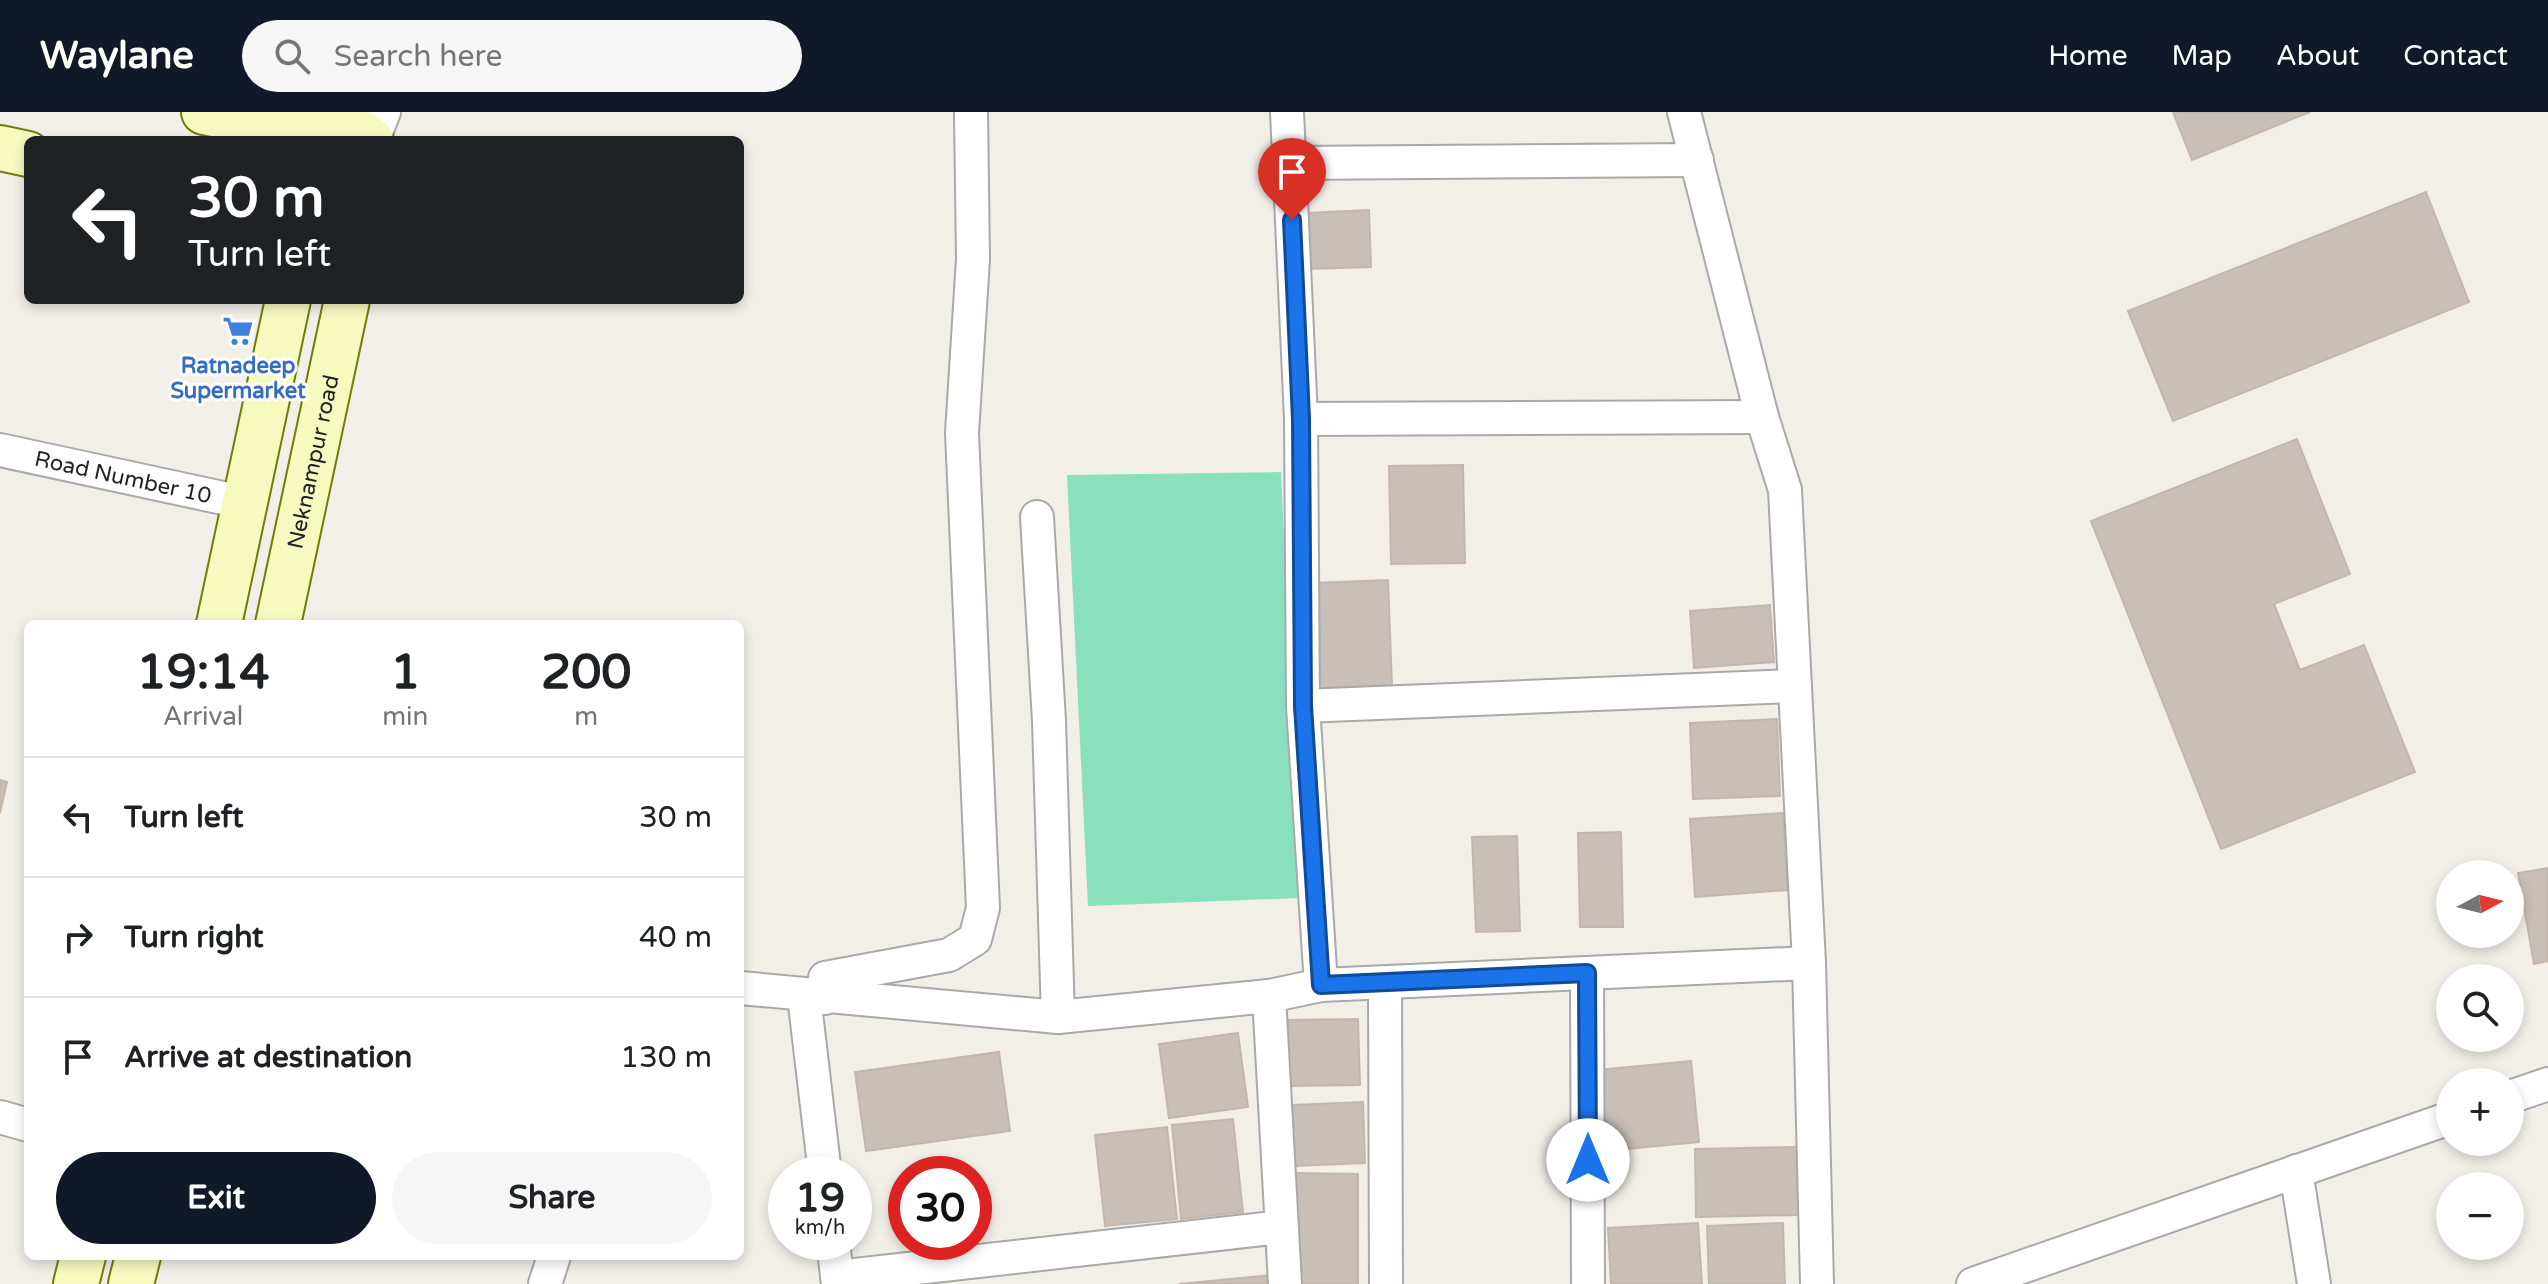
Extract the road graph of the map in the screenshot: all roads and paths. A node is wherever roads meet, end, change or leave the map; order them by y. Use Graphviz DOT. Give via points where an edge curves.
graph roads {
  1 [pos="204,112"];
  2 [pos="384,112"];
  3 [pos="971,112"];
  4 [pos="1287,112"];
  5 [pos="1684,112"];
  6 [pos="293,136"];
  7 [pos="367,136"];
  8 [pos="374,136"];
  9 [pos="0,148"];
  10 [pos="24,153"];
  11 [pos="1697,160"];
  12 [pos="1289,163"];
  13 [pos="287,304"];
  14 [pos="346,304"];
  15 [pos="1762,417"];
  16 [pos="1301,419"];
  17 [pos="0,450"];
  18 [pos="246,503"];
  19 [pos="1037,517"];
  20 [pos="220,620"];
  21 [pos="279,620"];
  22 [pos="1795,686"];
  23 [pos="1303,706"];
  24 [pos="1809,963"];
  25 [pos="1587,973"];
  26 [pos="1385,983"];
  27 [pos="1321,985"];
  28 [pos="744,988"];
  29 [pos="1269,996"];
  30 [pos="814,997"];
  31 [pos="1058,1017"];
  32 [pos="2548,1084"];
  33 [pos="2524,1092"];
  34 [pos="0,1117"];
  35 [pos="2436,1123"];
  36 [pos="24,1124"];
  37 [pos="824,1156"];
  38 [pos="2296,1171"];
  39 [pos="1281,1227"];
  40 [pos="82,1260"];
  41 [pos="137,1260"];
  42 [pos="553,1260"];
  43 [pos="835,1260"];
  44 [pos="838,1280"];
  45 [pos="76,1284"];
  46 [pos="131,1284"];
  47 [pos="545,1284"];
  48 [pos="1285,1284"];
  49 [pos="1386,1284"];
  50 [pos="1588,1284"];
  51 [pos="1817,1284"];
  52 [pos="1973,1284"];
  53 [pos="2314,1284"];
  1 -- 6 [label="street"];
  2 -- 8 [label="street"];
  3 -- 30 [label="street" via="973,259 962,433 983,908 975,939 949,955 825,978"];
  4 -- 12 [label="street"];
  5 -- 11 [label="street"];
  6 -- 7 [label="street" via="315,122 336,121"];
  9 -- 10 [label="street"];
  11 -- 12 [label="street"];
  11 -- 15 [label="street"];
  12 -- 16 [label="street"];
  13 -- 18 [label="street"];
  14 -- 21 [label="street, Neknampur road"];
  15 -- 16 [label="street"];
  15 -- 22 [label="street" via="1785,490"];
  16 -- 23 [label="street"];
  17 -- 18 [label="street, Road Number 10"];
  18 -- 20 [label="street"];
  19 -- 31 [label="street"];
  22 -- 23 [label="street"];
  22 -- 24 [label="street"];
  23 -- 27 [label="street"];
  24 -- 25 [label="street"];
  24 -- 51 [label="street"];
  25 -- 26 [label="street"];
  25 -- 50 [label="street"];
  26 -- 27 [label="street"];
  26 -- 49 [label="street"];
  27 -- 29 [label="street"];
  28 -- 30 [label="street"];
  29 -- 31 [label="street"];
  29 -- 39 [label="street"];
  30 -- 31 [label="street"];
  30 -- 37 [label="street"];
  32 -- 33 [label="street"];
  34 -- 36 [label="street"];
  35 -- 38 [label="street"];
  38 -- 52 [label="street"];
  38 -- 53 [label="street"];
  39 -- 44 [label="street"];
  39 -- 48 [label="street"];
  40 -- 45 [label="street"];
  41 -- 46 [label="street"];
  42 -- 47 [label="street"];
  43 -- 44 [label="street"];
}
